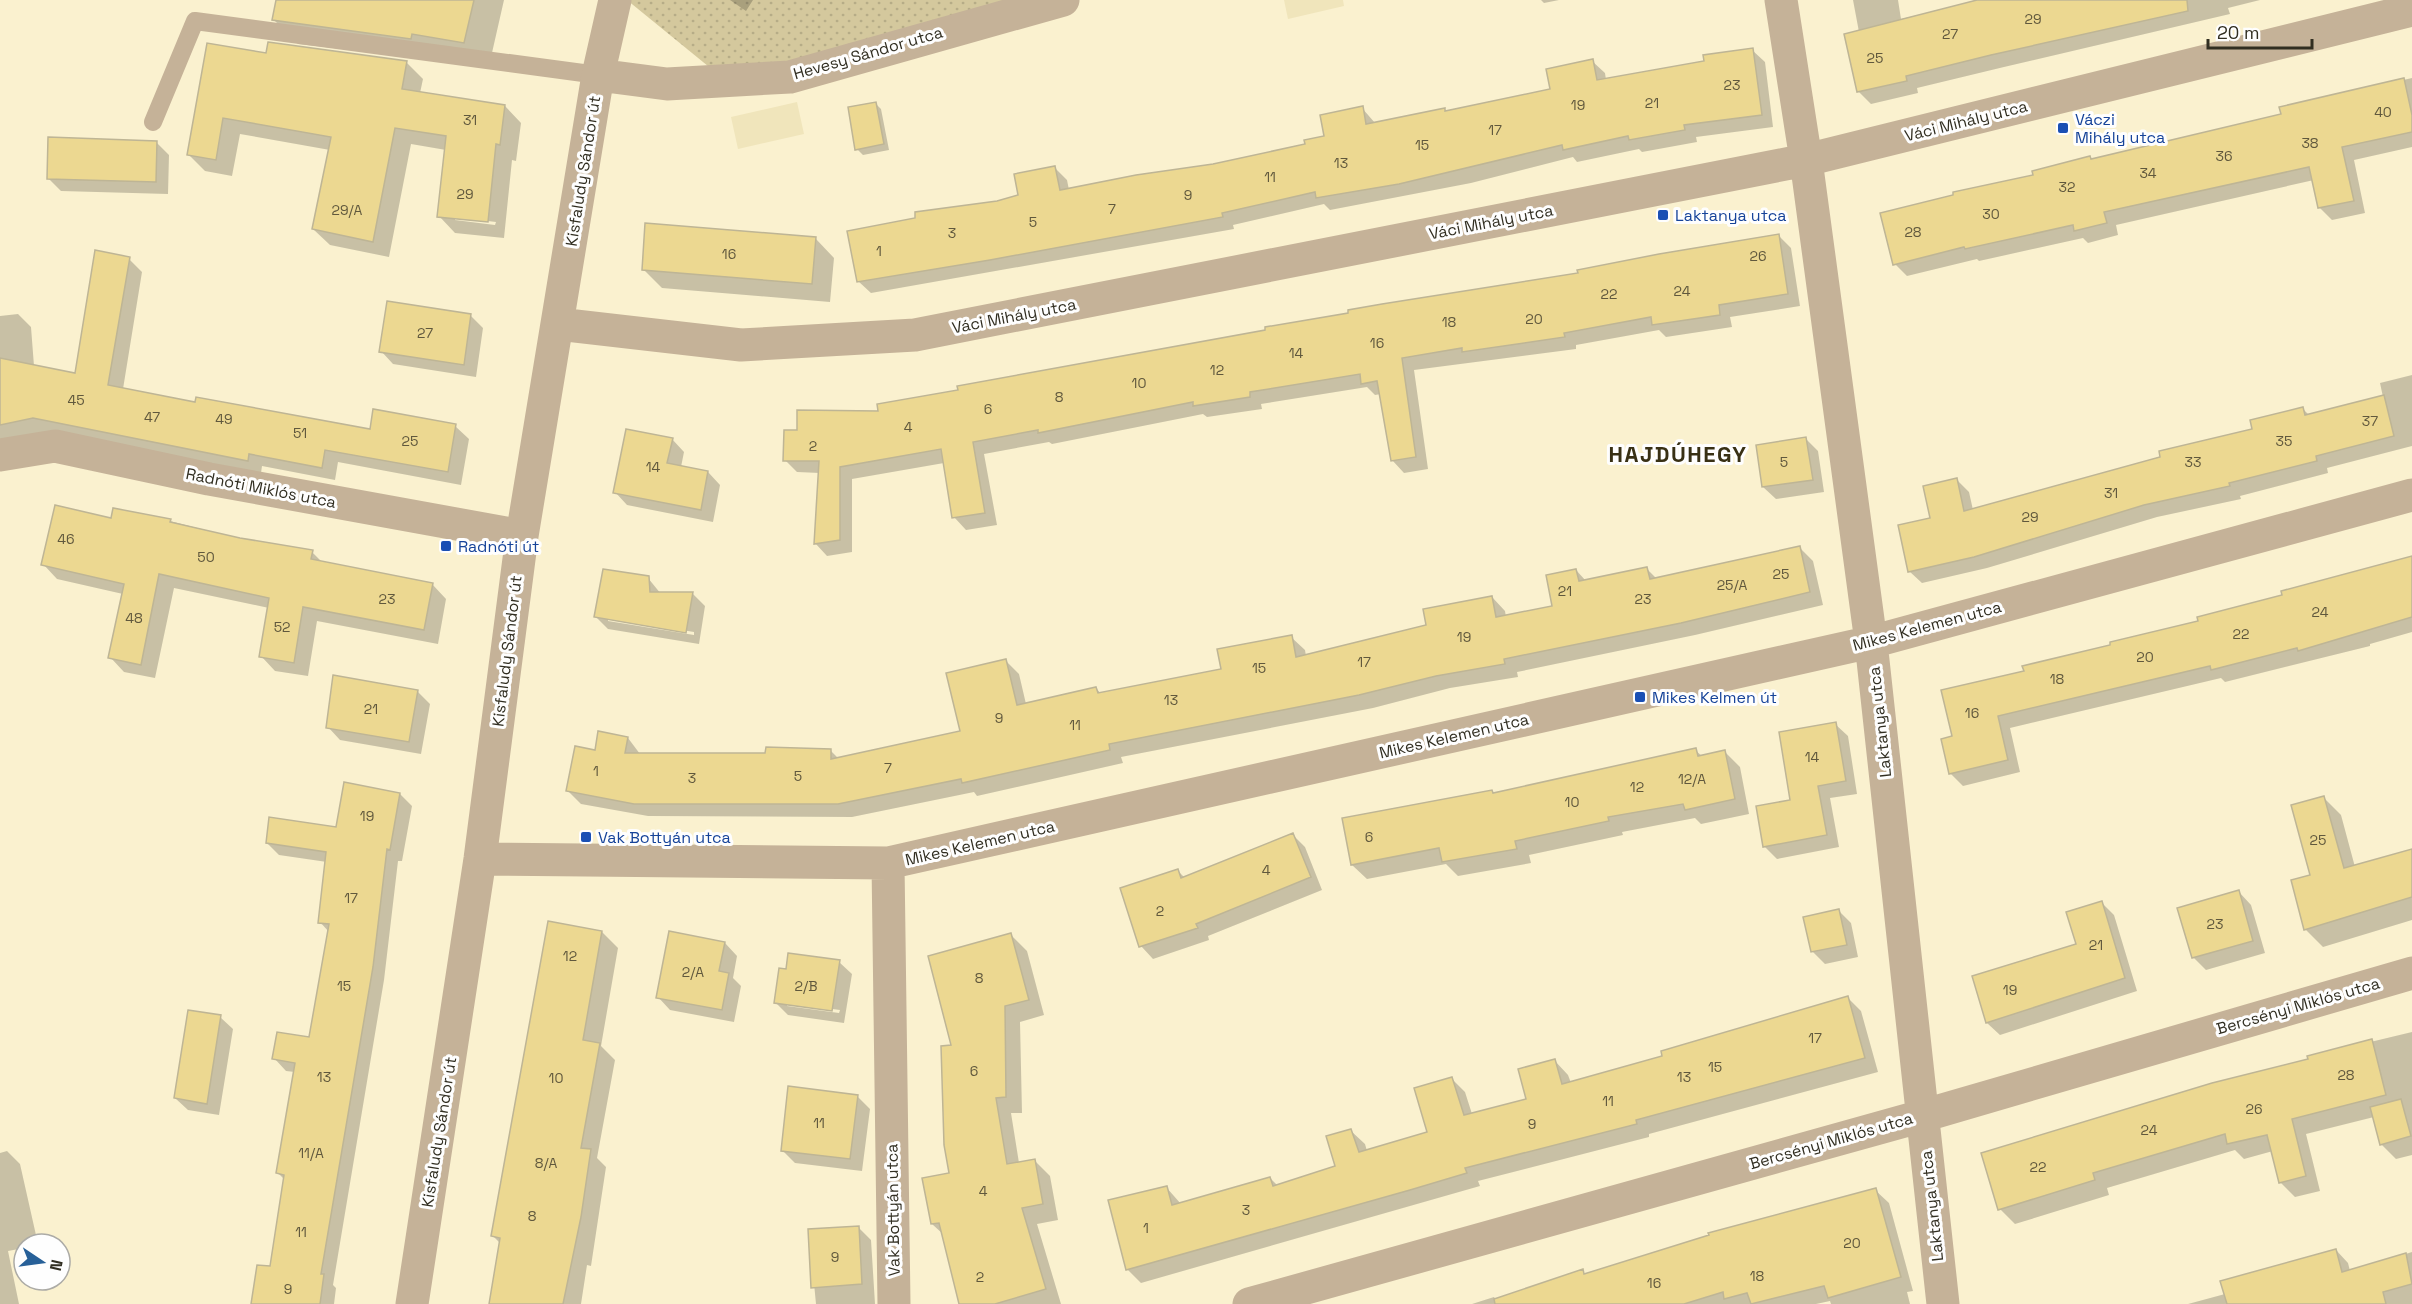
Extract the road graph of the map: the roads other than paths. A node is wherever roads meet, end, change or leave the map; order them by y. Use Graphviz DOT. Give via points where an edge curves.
graph roads {
  1 [pos="615,0"];
  2 [pos="1063,0"];
  3 [pos="1781,0"];
  4 [pos="2412,10"];
  5 [pos="598,75"];
  6 [pos="153,122"];
  7 [pos="1806,160"];
  8 [pos="558,324"];
  9 [pos="0,455"];
  10 [pos="2412,495"];
  11 [pos="522,536"];
  12 [pos="1871,642"];
  13 [pos="480,859"];
  14 [pos="888,864"];
  15 [pos="2412,973"];
  16 [pos="1922,1116"];
  17 [pos="412,1304"];
  18 [pos="894,1304"];
  19 [pos="1249,1304"];
  20 [pos="1943,1304"];
  1 -- 5 [label="street, Kisfaludy Sándor út"];
  2 -- 5 [label="street, Hevesy Sándor utca" via="790,77 667,84"];
  3 -- 7 [label="street, Laktanya utca"];
  4 -- 7 [label="street, Váci Mihály utca"];
  5 -- 6 [label="lane" via="195,21"];
  5 -- 8 [label="street, Kisfaludy Sándor út"];
  7 -- 8 [label="street, Váci Mihály utca" via="915,335 741,345"];
  7 -- 12 [label="street, Laktanya utca"];
  8 -- 11 [label="street, Kisfaludy Sándor út"];
  9 -- 11 [label="street, Radnóti Miklós utca" via="56,446 209,479"];
  10 -- 12 [label="street, Mikes Kelemen utca"];
  11 -- 13 [label="street, Kisfaludy Sándor út"];
  12 -- 14 [label="street, Mikes Kelemen utca"];
  12 -- 16 [label="street, Laktanya utca"];
  13 -- 14 [label="street, Mikes Kelemen utca"];
  13 -- 17 [label="street, Kisfaludy Sándor út"];
  14 -- 18 [label="street, Vak Bottyán utca"];
  15 -- 16 [label="street, Bercsényi Miklós utca"];
  16 -- 19 [label="street, Bercsényi Miklós utca"];
  16 -- 20 [label="street, Laktanya utca"];
}
